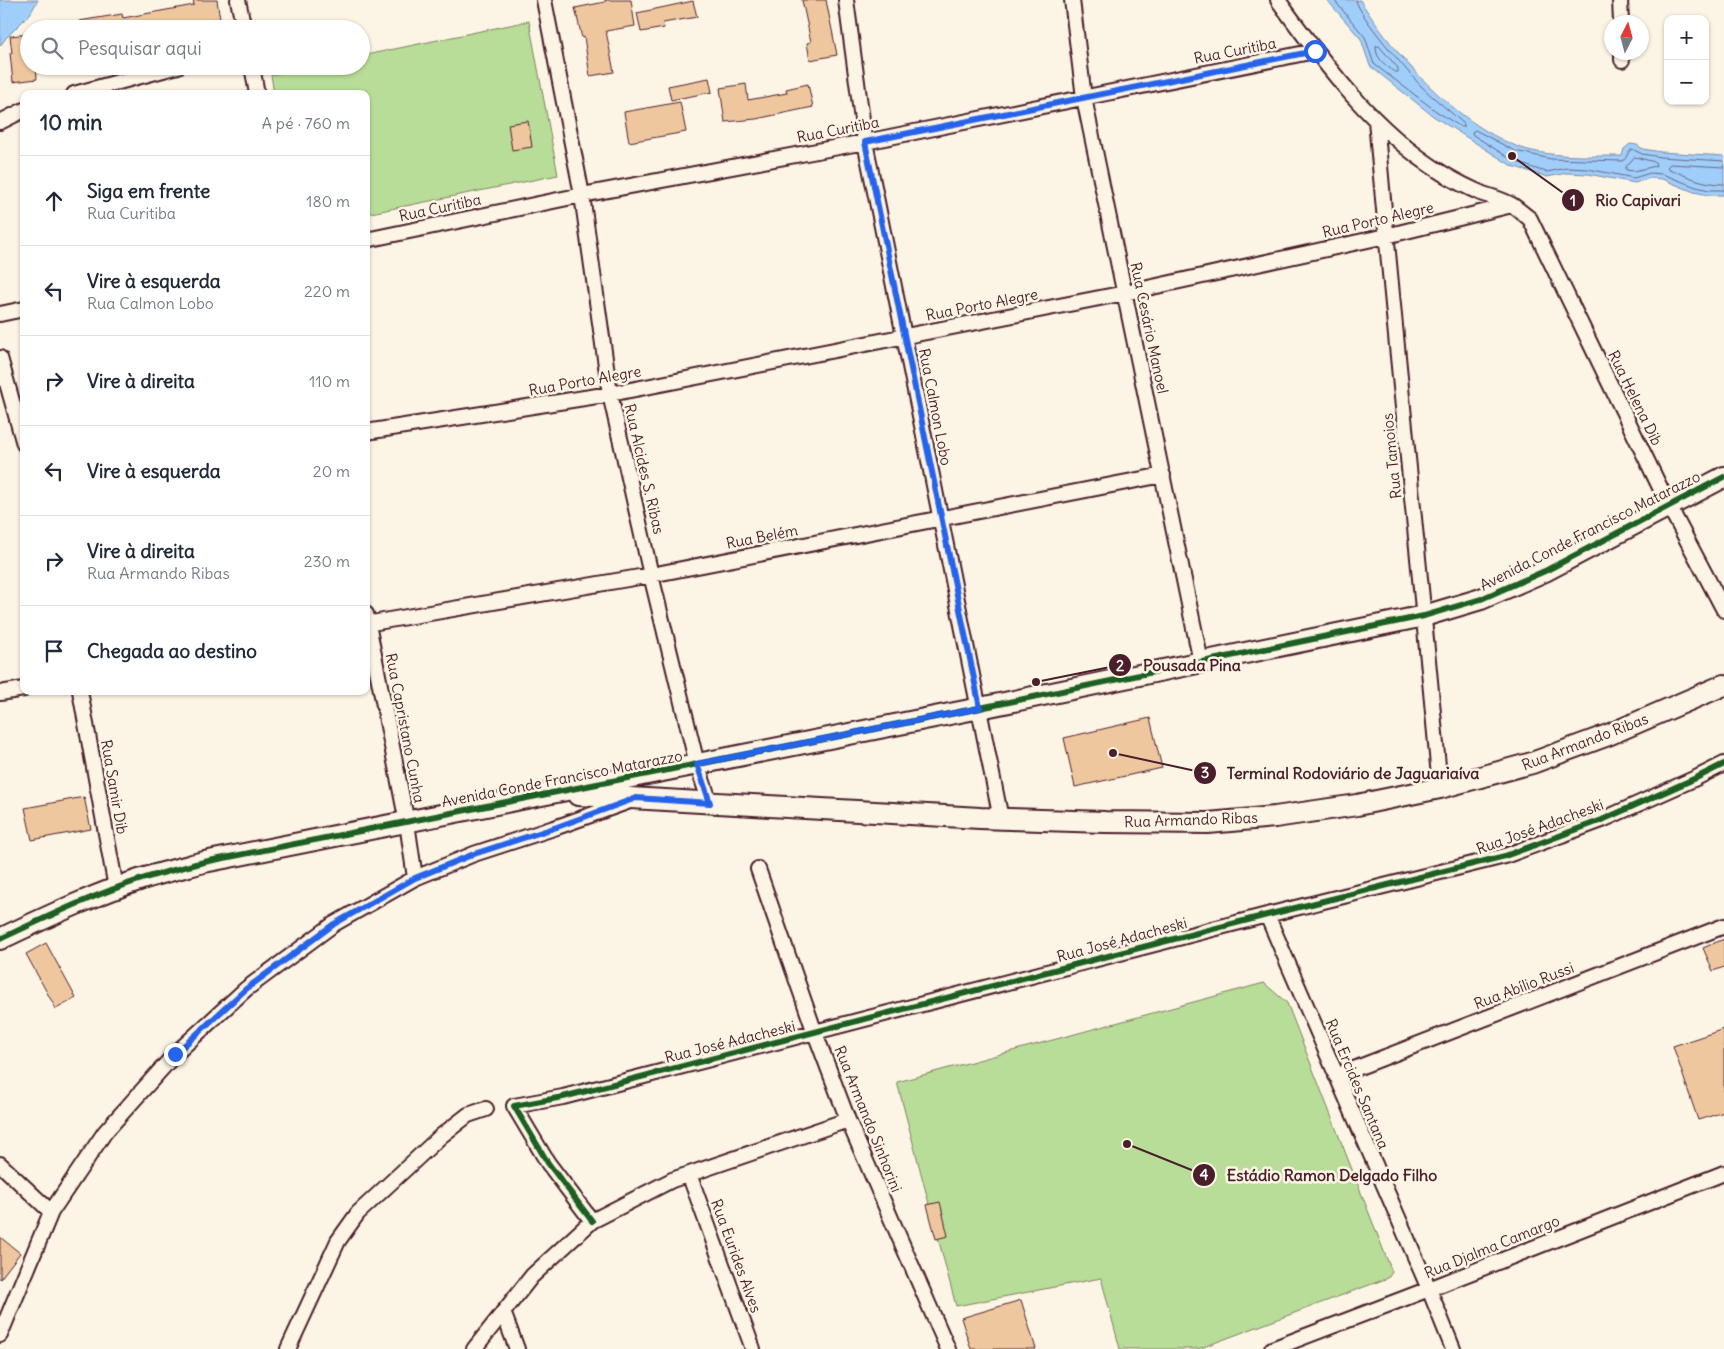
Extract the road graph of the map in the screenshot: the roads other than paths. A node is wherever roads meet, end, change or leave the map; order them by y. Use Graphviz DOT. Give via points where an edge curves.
graph roads {
  1 [pos="238,0"];
  2 [pos="544,0"];
  3 [pos="846,0"];
  4 [pos="1072,0"];
  5 [pos="1278,0"];
  6 [pos="1620,0"];
  7 [pos="1621,15"];
  8 [pos="242,20"];
  9 [pos="1315,51"];
  10 [pos="145,75"];
  11 [pos="254,75"];
  12 [pos="89,90"];
  13 [pos="256,90"];
  14 [pos="1084,98"];
  15 [pos="20,112"];
  16 [pos="1376,120"];
  17 [pos="0,122"];
  18 [pos="865,142"];
  19 [pos="582,196"];
  20 [pos="1512,205"];
  21 [pos="1386,236"];
  22 [pos="370,239"];
  23 [pos="1125,293"];
  24 [pos="20,310"];
  25 [pos="0,314"];
  26 [pos="904,337"];
  27 [pos="0,358"];
  28 [pos="610,394"];
  29 [pos="20,430"];
  30 [pos="370,431"];
  31 [pos="1163,475"];
  32 [pos="1724,477"];
  33 [pos="1669,506"];
  34 [pos="941,519"];
  35 [pos="651,575"];
  36 [pos="1724,610"];
  37 [pos="1424,616"];
  38 [pos="370,620"];
  39 [pos="370,635"];
  40 [pos="1201,662"];
  41 [pos="1724,685"];
  42 [pos="20,690"];
  43 [pos="0,693"];
  44 [pos="81,695"];
  45 [pos="980,708"];
  46 [pos="697,764"];
  47 [pos="1724,764"];
  48 [pos="1440,788"];
  49 [pos="550,794"];
  50 [pos="636,798"];
  51 [pos="710,803"];
  52 [pos="1001,818"];
  53 [pos="407,823"];
  54 [pos="758,869"];
  55 [pos="415,878"];
  56 [pos="116,888"];
  57 [pos="1267,915"];
  58 [pos="1724,926"];
  59 [pos="0,939"];
  60 [pos="815,1033"];
  61 [pos="1336,1076"];
  62 [pos="486,1109"];
  63 [pos="848,1120"];
  64 [pos="0,1164"];
  65 [pos="1724,1173"];
  66 [pos="689,1174"];
  67 [pos="51,1212"];
  68 [pos="592,1221"];
  69 [pos="1429,1289"];
  70 [pos="503,1312"];
  71 [pos="0,1335"];
  72 [pos="288,1349"];
  73 [pos="474,1349"];
  74 [pos="517,1349"];
  75 [pos="753,1349"];
  76 [pos="948,1349"];
  77 [pos="1272,1349"];
  78 [pos="1453,1349"];
  1 -- 8 [label="street"];
  2 -- 19 [label="street, Rua Alcides S. Ribas"];
  3 -- 18 [label="street, Rua Calmon Lobo"];
  4 -- 14 [label="street, Rua Cesário Manoel"];
  5 -- 9 [label="street, Rua Helena Dib"];
  6 -- 7 [label="street"];
  9 -- 14 [label="street, Rua Curitiba"];
  9 -- 16 [label="street, Rua Helena Dib"];
  10 -- 12 [label="street"];
  11 -- 13 [label="street"];
  14 -- 18 [label="street, Rua Curitiba"];
  14 -- 23 [label="street, Rua Cesário Manoel"];
  15 -- 17 [label="street"];
  16 -- 20 [label="street, Rua Helena Dib" via="1409,151 1443,174"];
  16 -- 21 [label="street, Rua Tamoios"];
  18 -- 19 [label="street, Rua Curitiba"];
  18 -- 26 [label="street, Rua Calmon Lobo"];
  19 -- 22 [label="street, Rua Curitiba"];
  19 -- 28 [label="street, Rua Alcides S. Ribas"];
  20 -- 21 [label="street, Rua Porto Alegre"];
  20 -- 33 [label="street, Rua Helena Dib" via="1530,219"];
  21 -- 23 [label="street, Rua Porto Alegre"];
  21 -- 37 [label="street, Rua Tamoios"];
  23 -- 26 [label="street, Rua Porto Alegre"];
  23 -- 31 [label="street, Rua Cesário Manoel"];
  24 -- 25 [label="street"];
  26 -- 28 [label="street, Rua Porto Alegre"];
  26 -- 34 [label="street, Rua Calmon Lobo"];
  27 -- 29 [label="street"];
  28 -- 30 [label="street, Rua Porto Alegre"];
  28 -- 35 [label="street, Rua Alcides S. Ribas"];
  31 -- 34 [label="street, Rua Belém"];
  31 -- 40 [label="street, Rua Cesário Manoel"];
  32 -- 33 [label="street, Avenida Conde Francisco Matarazzo"];
  33 -- 36 [label="street, Rua Helena Dib"];
  33 -- 37 [label="street, Avenida Conde Francisco Matarazzo" via="1547,570 1481,600"];
  34 -- 35 [label="street, Rua Belém"];
  34 -- 45 [label="street, Rua Calmon Lobo"];
  35 -- 38 [label="street, Rua Belém"];
  35 -- 46 [label="street, Rua Alcides S. Ribas"];
  37 -- 40 [label="street, Avenida Conde Francisco Matarazzo"];
  37 -- 48 [label="street, Rua Tamoios"];
  39 -- 53 [label="street, Rua Capristano Cunha"];
  40 -- 45 [label="street, Avenida Conde Francisco Matarazzo"];
  41 -- 48 [label="street, Rua Armando Ribas" via="1608,735 1532,763"];
  42 -- 43 [label="street"];
  44 -- 56 [label="street, Rua Samir Dib"];
  45 -- 46 [label="street, Avenida Conde Francisco Matarazzo"];
  45 -- 52 [label="street, Rua Calmon Lobo"];
  46 -- 49 [label="street, Avenida Conde Francisco Matarazzo"];
  46 -- 51 [label="street, Rua Alcides S. Ribas"];
  47 -- 57 [label="street, Rua José Adacheski" via="1610,816 1506,856"];
  48 -- 52 [label="street, Rua Armando Ribas" via="1276,818 1208,823"];
  49 -- 50 [label="street, Rua Armando Ribas"];
  49 -- 53 [label="street, Avenida Conde Francisco Matarazzo"];
  50 -- 51 [label="street, Rua Armando Ribas"];
  50 -- 55 [label="street, Rua Armando Ribas"];
  51 -- 52 [label="street, Rua Armando Ribas"];
  53 -- 55 [label="street, Rua Capristano Cunha"];
  53 -- 56 [label="street, Avenida Conde Francisco Matarazzo" via="204,862"];
  54 -- 60 [label="street, Rua Armando Sinhorini"];
  55 -- 67 [label="street, Rua Armando Ribas" via="334,924 246,989 175,1054 105,1132"];
  56 -- 59 [label="street, Avenida Conde Francisco Matarazzo"];
  57 -- 60 [label="street, Rua José Adacheski"];
  57 -- 61 [label="street, Rua Ercides Santana"];
  58 -- 61 [label="street, Rua Abílio Russi"];
  60 -- 63 [label="street, Rua Armando Sinhorini"];
  60 -- 68 [label="street, Rua José Adacheski" via="514,1106 548,1163"];
  61 -- 69 [label="street, Rua Ercides Santana"];
  62 -- 72 [label="street" via="468,1115 441,1136 358,1213 338,1241"];
  63 -- 66 [label="street"];
  63 -- 76 [label="street, Rua Armando Sinhorini"];
  64 -- 67 [label="street"];
  65 -- 69 [label="street, Rua Djalma Camargo"];
  66 -- 68 [label="street"];
  66 -- 75 [label="street, Rua Eurides Alves"];
  67 -- 71 [label="street, Rua Armando Ribas"];
  68 -- 70 [label="street" via="532,1276"];
  69 -- 77 [label="street, Rua Djalma Camargo"];
  69 -- 78 [label="street, Rua Ercides Santana"];
  70 -- 73 [label="street"];
  70 -- 74 [label="street"];
}
